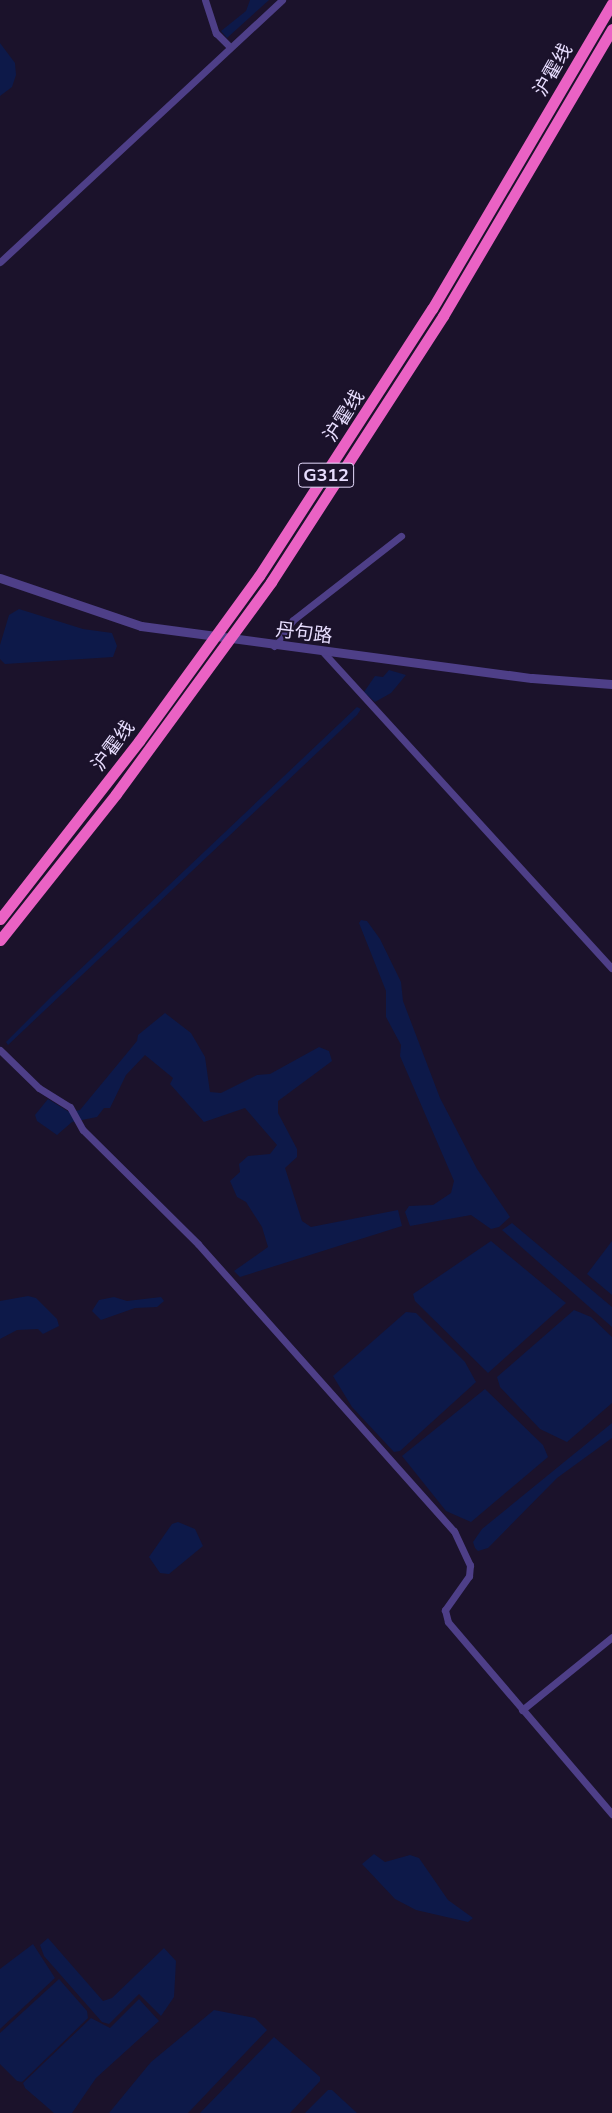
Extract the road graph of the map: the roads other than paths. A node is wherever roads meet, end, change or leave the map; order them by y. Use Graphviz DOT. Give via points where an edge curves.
graph roads {
  1 [pos="205,0"];
  2 [pos="282,0"];
  3 [pos="612,4"];
  4 [pos="612,29"];
  5 [pos="230,47"];
  6 [pos="0,262"];
  7 [pos="432,309"];
  8 [pos="443,316"];
  9 [pos="401,536"];
  10 [pos="0,578"];
  11 [pos="212,638"];
  12 [pos="229,640"];
  13 [pos="274,646"];
  14 [pos="323,652"];
  15 [pos="612,684"];
  16 [pos="0,919"];
  17 [pos="0,940"];
  18 [pos="612,968"];
  19 [pos="0,1050"];
  20 [pos="612,1636"];
  21 [pos="522,1710"];
  22 [pos="612,1814"];
  1 -- 5 [label="street" via="216,33"];
  2 -- 5 [label="street"];
  3 -- 7 [label="highway, 沪霍线 / G312"];
  4 -- 8 [label="highway, 沪霍线 / G312"];
  5 -- 6 [label="street"];
  7 -- 8 [label="highway"];
  7 -- 11 [label="highway, 沪霍线 / G312" via="281,543"];
  8 -- 12 [label="highway, 沪霍线 / G312" via="353,459"];
  9 -- 13 [label="street" via="293,620"];
  10 -- 11 [label="street, 丹句路" via="141,626"];
  11 -- 12 [label="street, 丹句路"];
  11 -- 16 [label="highway, 沪霍线 / G312" via="139,741"];
  12 -- 13 [label="street, 丹句路"];
  12 -- 17 [label="highway, 沪霍线 / G312" via="116,794"];
  13 -- 14 [label="street, 丹句路"];
  14 -- 15 [label="street, 丹句路" via="549,680"];
  14 -- 18 [label="street"];
  19 -- 21 [label="street" via="38,1088 70,1107 83,1130 198,1244 454,1532 470,1565 469,1576 445,1610 448,1622"];
  20 -- 21 [label="street"];
  21 -- 22 [label="street"];
}
